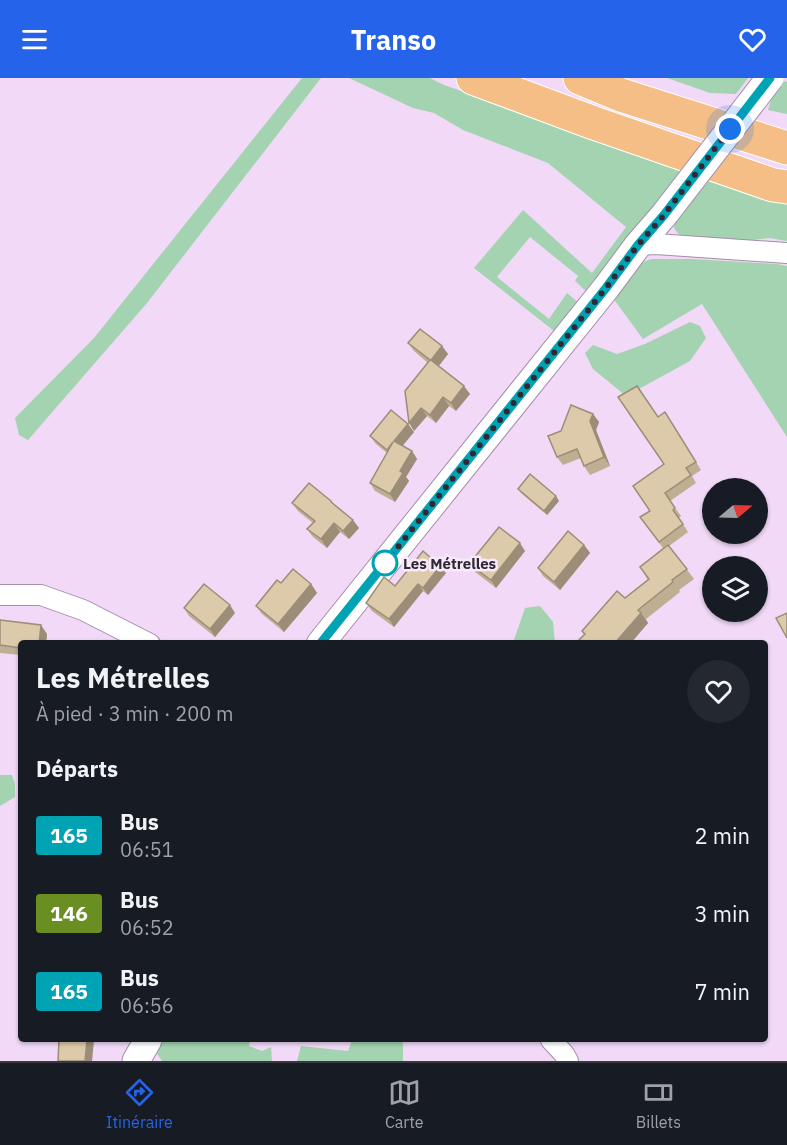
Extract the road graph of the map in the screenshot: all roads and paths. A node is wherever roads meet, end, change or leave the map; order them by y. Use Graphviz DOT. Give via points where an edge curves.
graph roads {
  1 [pos="473,78"];
  2 [pos="580,78"];
  3 [pos="770,78"];
  4 [pos="787,148"];
  5 [pos="787,187"];
  6 [pos="638,245"];
  7 [pos="787,253"];
  8 [pos="0,595"];
  9 [pos="142,640"];
  10 [pos="323,640"];
  11 [pos="147,1042"];
  12 [pos="553,1042"];
  13 [pos="136,1061"];
  14 [pos="568,1061"];
  1 -- 5 [label="highway" via="605,127"];
  2 -- 4 [label="highway"];
  3 -- 6 [label="street, bridge"];
  6 -- 7 [label="street"];
  6 -- 10 [label="street"];
  8 -- 9 [label="street" via="41,595 83,610"];
  11 -- 13 [label="street"];
  12 -- 14 [label="street"];
}
